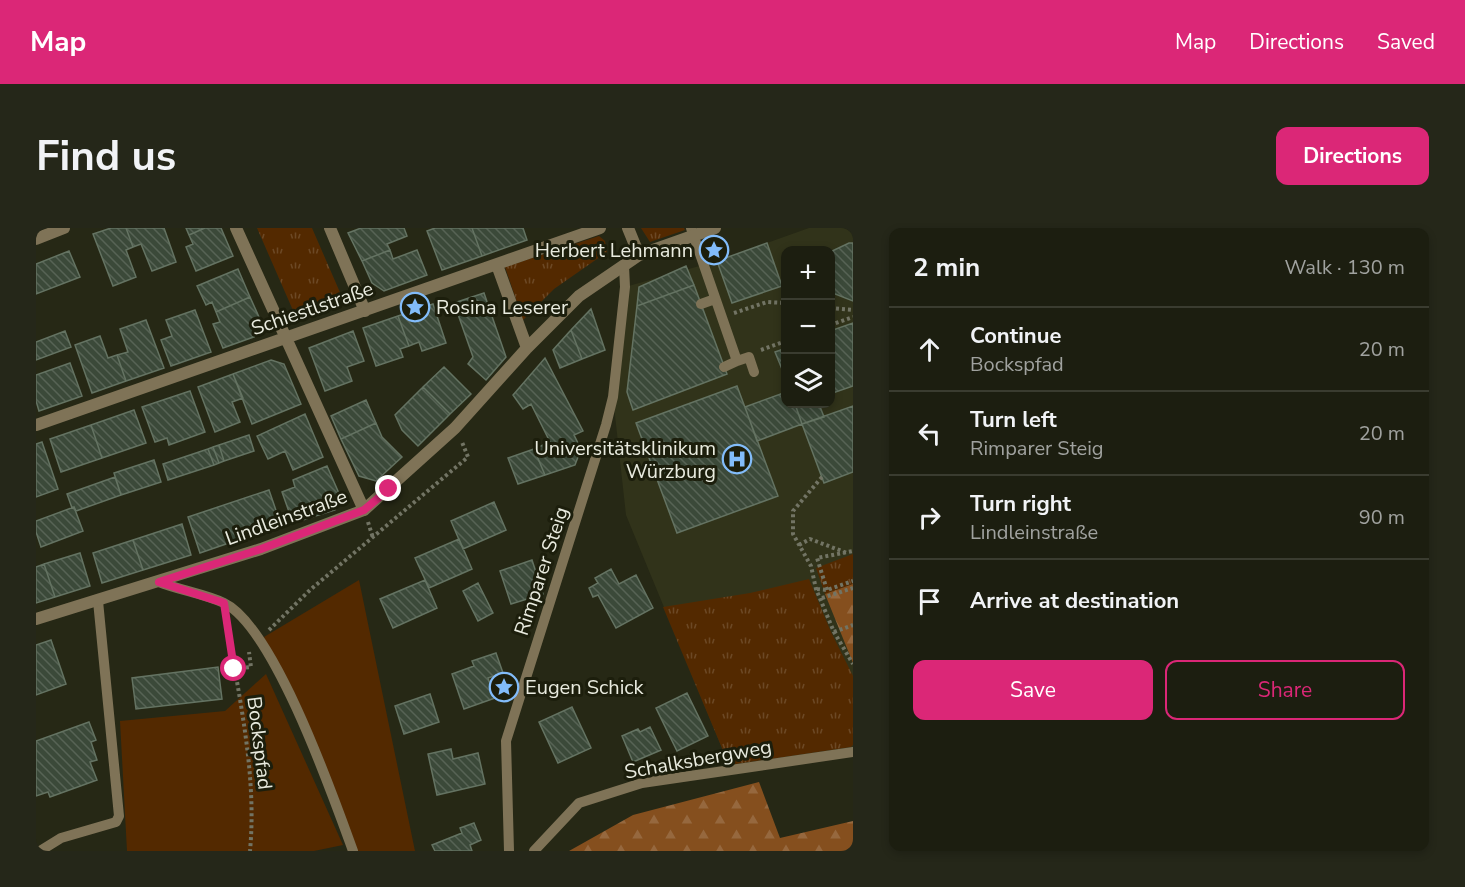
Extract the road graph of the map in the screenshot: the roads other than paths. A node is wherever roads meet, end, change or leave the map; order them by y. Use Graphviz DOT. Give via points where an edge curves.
graph roads {
  1 [pos="64,228"];
  2 [pos="236,228"];
  3 [pos="330,228"];
  4 [pos="600,228"];
  5 [pos="628,228"];
  6 [pos="715,228"];
  7 [pos="693,232"];
  8 [pos="36,239"];
  9 [pos="639,255"];
  10 [pos="497,265"];
  11 [pos="624,266"];
  12 [pos="715,299"];
  13 [pos="701,304"];
  14 [pos="365,311"];
  15 [pos="286,338"];
  16 [pos="527,348"];
  17 [pos="737,361"];
  18 [pos="724,367"];
  19 [pos="754,372"];
  20 [pos="36,425"];
  21 [pos="364,510"];
  22 [pos="159,582"];
  23 [pos="98,601"];
  24 [pos="36,619"];
  25 [pos="853,752"];
  26 [pos="40,851"];
  27 [pos="353,851"];
  28 [pos="509,851"];
  29 [pos="534,851"];
  1 -- 8 [label="street"];
  2 -- 15 [label="street"];
  3 -- 14 [label="street"];
  4 -- 10 [label="street, Schiestlstraße"];
  5 -- 9 [label="street"];
  6 -- 7 [label="street, Lindleinstraße"];
  7 -- 9 [label="street, Lindleinstraße"];
  7 -- 12 [label="lane"];
  9 -- 11 [label="street, Lindleinstraße"];
  10 -- 14 [label="street, Schiestlstraße"];
  10 -- 16 [label="street"];
  11 -- 16 [label="street, Lindleinstraße" via="579,296"];
  11 -- 28 [label="lane, Rimparer Steig" via="613,397 506,741"];
  12 -- 13 [label="lane"];
  12 -- 17 [label="lane"];
  14 -- 15 [label="street, Schiestlstraße"];
  15 -- 20 [label="street, Schiestlstraße"];
  15 -- 21 [label="street"];
  16 -- 21 [label="street, Lindleinstraße" via="455,428"];
  17 -- 18 [label="lane"];
  17 -- 19 [label="lane" via="749,357"];
  21 -- 22 [label="street, Lindleinstraße"];
  22 -- 23 [label="street, Lindleinstraße"];
  22 -- 27 [label="lane" via="224,603 243,617 260,639 315,750"];
  23 -- 24 [label="street, Lindleinstraße"];
  23 -- 26 [label="lane" via="119,816 116,822 61,838"];
  25 -- 29 [label="lane, Schalksbergweg" via="642,783 579,803"];
}
